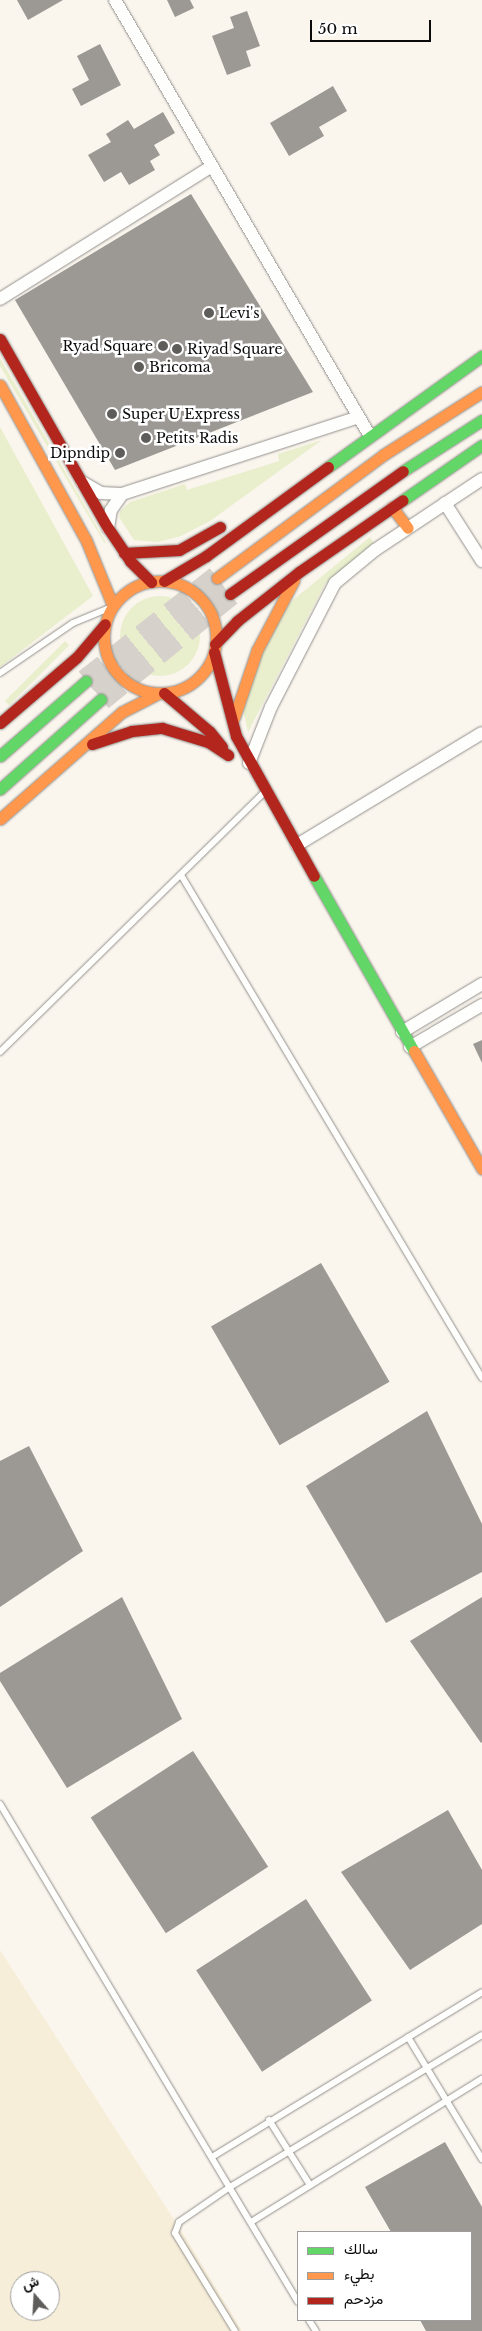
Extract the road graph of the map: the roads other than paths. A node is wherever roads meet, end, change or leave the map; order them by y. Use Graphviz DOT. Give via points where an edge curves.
graph roads {
  1 [pos="115,0"];
  2 [pos="212,166"];
  3 [pos="0,299"];
  4 [pos="0,339"];
  5 [pos="482,356"];
  6 [pos="0,385"];
  7 [pos="482,392"];
  8 [pos="359,417"];
  9 [pos="482,420"];
  10 [pos="370,436"];
  11 [pos="482,445"];
  12 [pos="482,479"];
  13 [pos="82,482"];
  14 [pos="122,494"];
  15 [pos="282,500"];
  16 [pos="445,503"];
  17 [pos="252,507"];
  18 [pos="392,507"];
  19 [pos="230,521"];
  20 [pos="108,528"];
  21 [pos="408,528"];
  22 [pos="124,553"];
  23 [pos="482,561"];
  24 [pos="299,572"];
  25 [pos="217,578"];
  26 [pos="164,581"];
  27 [pos="151,582"];
  28 [pos="230,594"];
  29 [pos="113,606"];
  30 [pos="105,624"];
  31 [pos="215,648"];
  32 [pos="0,673"];
  33 [pos="86,681"];
  34 [pos="161,693"];
  35 [pos="101,699"];
  36 [pos="233,721"];
  37 [pos="0,723"];
  38 [pos="482,733"];
  39 [pos="78,749"];
  40 [pos="228,755"];
  41 [pos="0,756"];
  42 [pos="249,763"];
  43 [pos="0,789"];
  44 [pos="265,792"];
  45 [pos="0,819"];
  46 [pos="297,845"];
  47 [pos="181,875"];
  48 [pos="482,984"];
  49 [pos="482,1005"];
  50 [pos="402,1032"];
  51 [pos="410,1047"];
  52 [pos="0,1052"];
  53 [pos="482,1169"];
  54 [pos="482,1378"];
  55 [pos="0,1804"];
  56 [pos="482,1992"];
  57 [pos="482,2035"];
  58 [pos="408,2037"];
  59 [pos="427,2068"];
  60 [pos="482,2079"];
  61 [pos="447,2101"];
  62 [pos="269,2120"];
  63 [pos="288,2152"];
  64 [pos="212,2156"];
  65 [pos="482,2159"];
  66 [pos="310,2185"];
  67 [pos="230,2187"];
  68 [pos="251,2222"];
  69 [pos="297,2300"];
  70 [pos="235,2331"];
  1 -- 2 [label="street"];
  2 -- 3 [label="street"];
  2 -- 8 [label="street"];
  4 -- 13 [label="main road"];
  5 -- 10 [label="main road"];
  6 -- 29 [label="main road" via="86,540"];
  7 -- 25 [label="main road" via="383,455"];
  8 -- 10 [label="street"];
  8 -- 14 [label="street"];
  9 -- 28 [label="main road" via="396,475"];
  10 -- 15 [label="main road"];
  11 -- 18 [label="main road"];
  12 -- 16 [label="street"];
  13 -- 14 [label="street" via="101,493"];
  13 -- 20 [label="main road"];
  14 -- 20 [label="street" via="111,510"];
  15 -- 17 [label="main road"];
  15 -- 26 [label="main road" via="206,556"];
  16 -- 21 [label="street"];
  16 -- 23 [label="street"];
  18 -- 21 [label="main road"];
  18 -- 24 [label="main road"];
  19 -- 22 [label="main road" via="179,550"];
  20 -- 22 [label="main road"];
  21 -- 42 [label="street" via="346,573 325,598 271,708"];
  22 -- 27 [label="main road"];
  24 -- 31 [label="main road" via="237,621"];
  24 -- 36 [label="main road" via="260,642"];
  26 -- 27 [label="main road"];
  26 -- 31 [label="main road" via="179,584 203,601 215,629"];
  27 -- 29 [label="main road" via="130,590"];
  29 -- 30 [label="main road"];
  29 -- 32 [label="lane" via="72,622"];
  30 -- 34 [label="main road" via="103,638 111,665 131,685"];
  30 -- 37 [label="main road" via="77,657"];
  31 -- 34 [label="main road" via="200,676 177,690"];
  31 -- 36 [label="main road"];
  33 -- 41 [label="main road"];
  34 -- 39 [label="main road" via="122,712"];
  34 -- 40 [label="main road" via="210,732"];
  35 -- 43 [label="main road"];
  36 -- 42 [label="main road" via="236,736"];
  38 -- 46 [label="street"];
  39 -- 40 [label="main road" via="132,731 162,728 208,742"];
  39 -- 45 [label="main road"];
  40 -- 42 [label="main road"];
  42 -- 44 [label="main road"];
  44 -- 46 [label="main road"];
  44 -- 47 [label="lane"];
  46 -- 50 [label="main road"];
  47 -- 52 [label="lane"];
  47 -- 54 [label="lane"];
  48 -- 50 [label="street"];
  49 -- 51 [label="street"];
  50 -- 51 [label="main road"];
  51 -- 53 [label="main road"];
  55 -- 64 [label="lane"];
  56 -- 58 [label="lane"];
  57 -- 59 [label="lane"];
  58 -- 59 [label="lane"];
  58 -- 62 [label="lane"];
  59 -- 61 [label="lane"];
  59 -- 63 [label="lane"];
  60 -- 61 [label="lane"];
  61 -- 65 [label="lane"];
  61 -- 66 [label="lane"];
  62 -- 63 [label="lane"];
  62 -- 64 [label="lane"];
  63 -- 66 [label="lane"];
  63 -- 67 [label="lane"];
  64 -- 67 [label="lane"];
  66 -- 68 [label="lane"];
  67 -- 68 [label="lane"];
  67 -- 70 [label="lane" via="179,2222 175,2234"];
  68 -- 69 [label="lane"];
}
